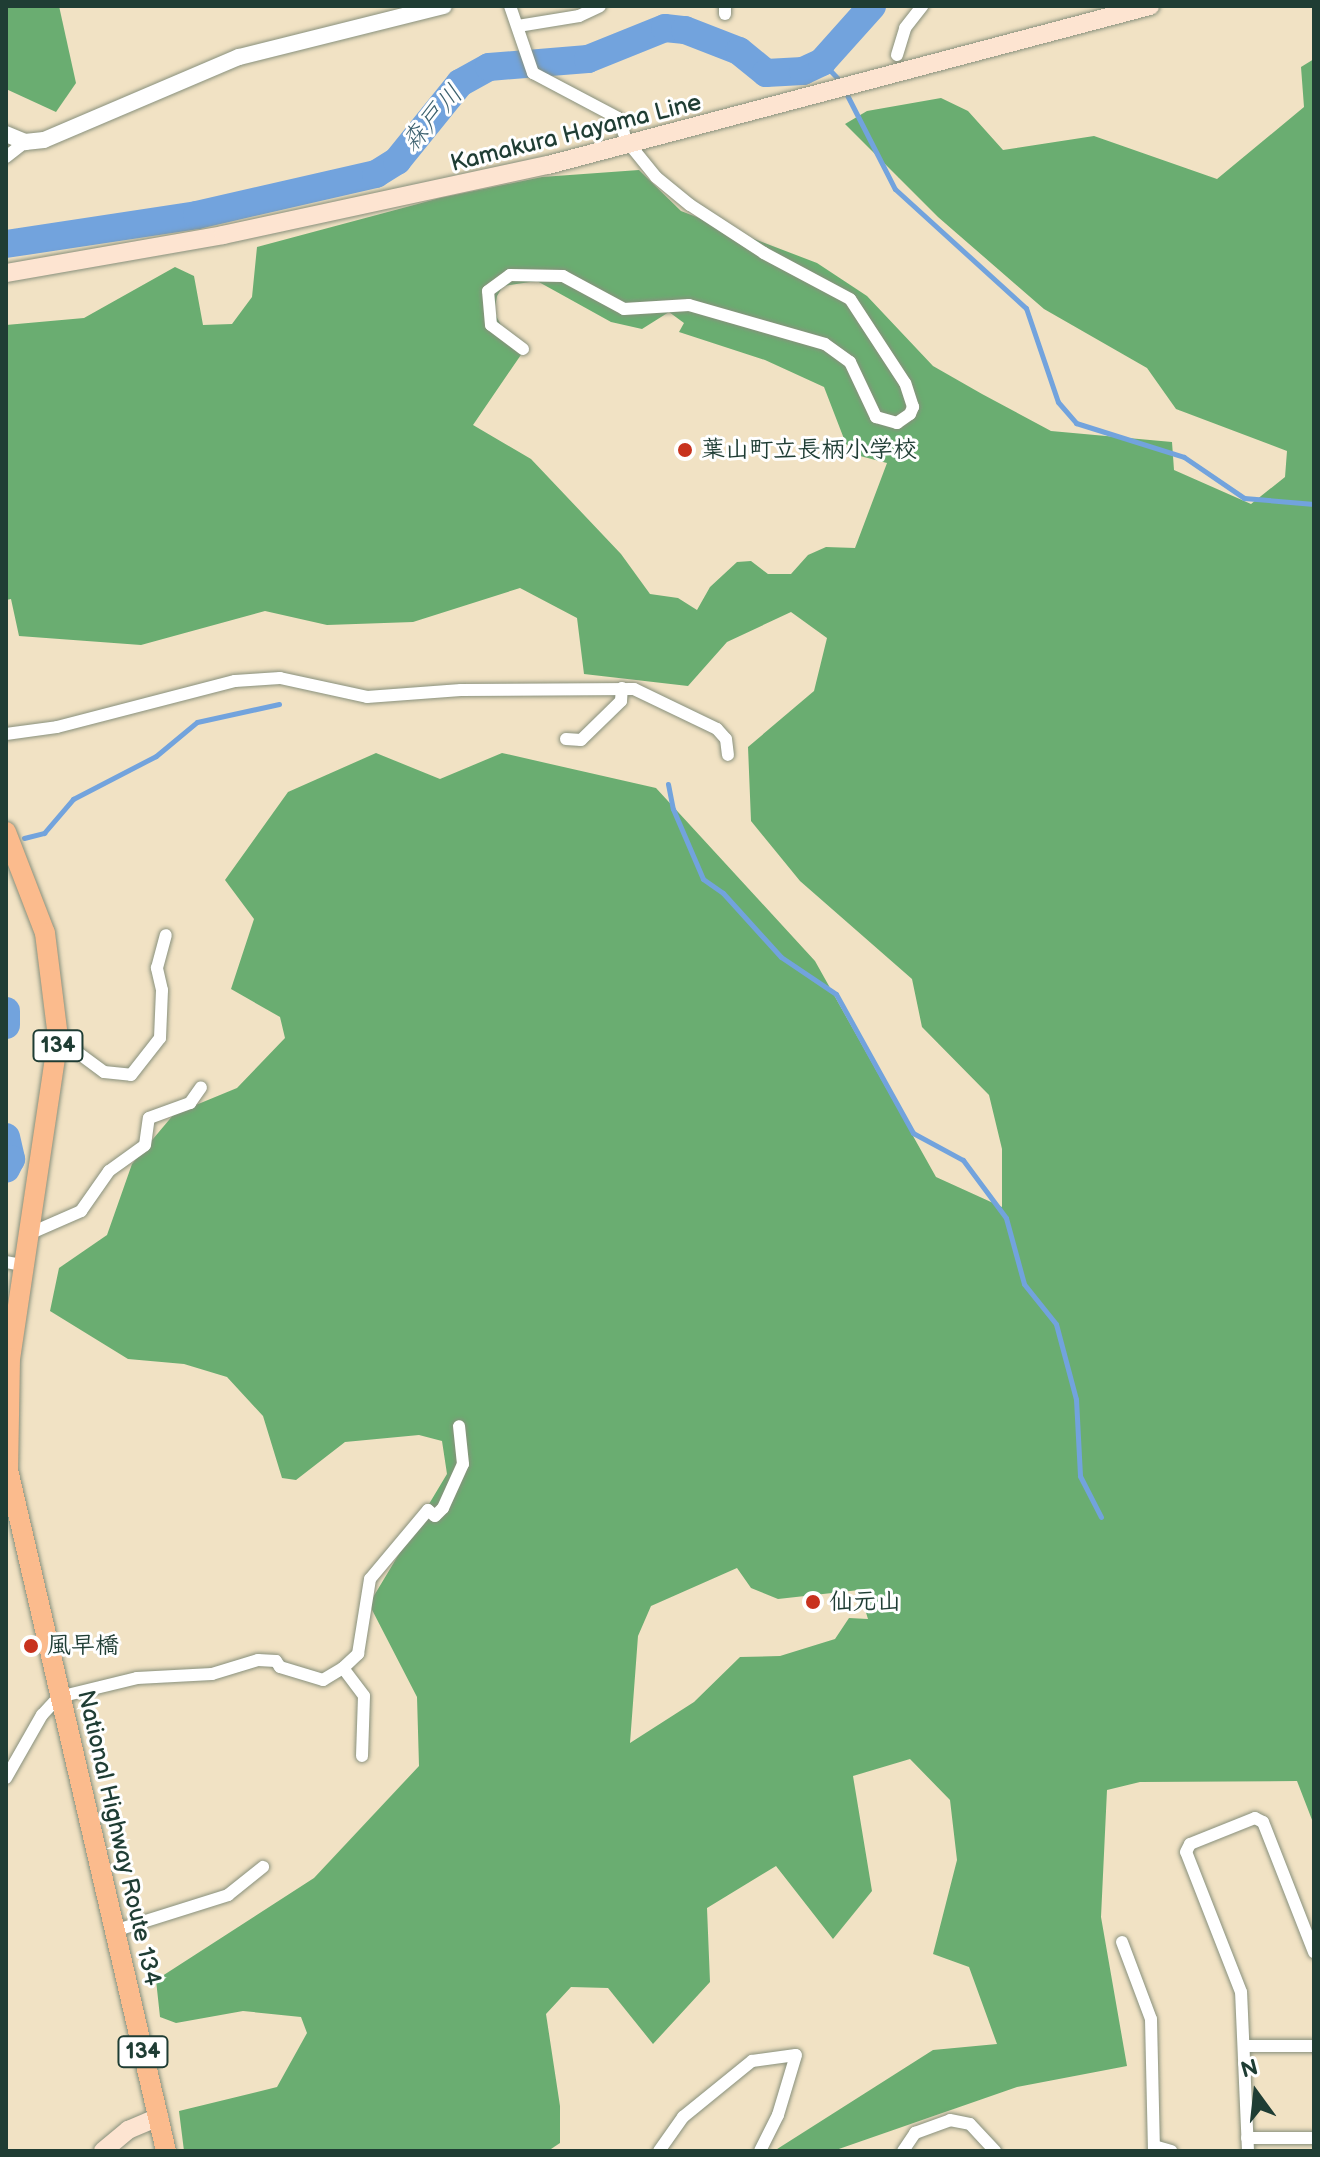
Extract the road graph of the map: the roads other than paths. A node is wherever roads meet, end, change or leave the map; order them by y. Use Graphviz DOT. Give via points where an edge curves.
graph roads {
  1 [pos="444,6"];
  2 [pos="510,6"];
  3 [pos="600,6"];
  4 [pos="922,6"];
  5 [pos="1150,6"];
  6 [pos="518,26"];
  7 [pos="897,55"];
  8 [pos="6,134"];
  9 [pos="627,140"];
  10 [pos="25,142"];
  11 [pos="6,157"];
  12 [pos="6,273"];
  13 [pos="523,349"];
  14 [pos="622,688"];
  15 [pos="6,734"];
  16 [pos="566,739"];
  17 [pos="728,755"];
  18 [pos="6,832"];
  19 [pos="166,935"];
  20 [pos="58,1038"];
  21 [pos="201,1087"];
  22 [pos="31,1233"];
  23 [pos="16,1264"];
  24 [pos="459,1426"];
  25 [pos="7,1470"];
  26 [pos="343,1668"];
  27 [pos="59,1697"];
  28 [pos="362,1756"];
  29 [pos="6,1778"];
  30 [pos="263,1867"];
  31 [pos="114,1931"];
  32 [pos="1122,1942"];
  33 [pos="1314,1952"];
  34 [pos="1247,2046"];
  35 [pos="1314,2046"];
  36 [pos="159,2117"];
  37 [pos="1314,2138"];
  38 [pos="1248,2144"];
  39 [pos="1154,2148"];
  40 [pos="103,2151"];
  41 [pos="166,2151"];
  42 [pos="659,2151"];
  43 [pos="760,2151"];
  44 [pos="903,2151"];
  45 [pos="995,2151"];
  46 [pos="1171,2151"];
  1 -- 10 [label="street" via="239,57 134,98 61,135"];
  2 -- 6 [label="street"];
  3 -- 6 [label="street" via="579,16"];
  4 -- 7 [label="street" via="905,28"];
  5 -- 9 [label="main road, Kamakura Hayama Line"];
  6 -- 9 [label="street" via="532,68 618,118"];
  8 -- 10 [label="street"];
  9 -- 12 [label="main road, Kamakura Hayama Line" via="223,235"];
  9 -- 13 [label="street" via="656,177 690,205 850,299 905,383 913,407 910,414 891,423 876,417 850,362 825,344 689,305 624,309 563,276 510,275 488,291 491,325"];
  10 -- 11 [label="street"];
  14 -- 15 [label="street" via="367,697 280,678 235,681 57,727"];
  14 -- 16 [label="street" via="621,701 581,740"];
  14 -- 17 [label="street" via="647,694 717,729 726,739"];
  18 -- 20 [label="highway, National Highway Route 134 / 134" via="45,933"];
  19 -- 20 [label="street" via="157,968 162,990 160,1038 131,1075 104,1072"];
  20 -- 22 [label="highway, National Highway Route 134 / 134"];
  21 -- 22 [label="street" via="190,1103 149,1118 145,1145 109,1171 81,1211"];
  22 -- 23 [label="highway, National Highway Route 134 / 134"];
  23 -- 25 [label="highway, National Highway Route 134 / 134"];
  24 -- 26 [label="street" via="463,1464 443,1508 435,1516 428,1510 370,1579 360,1645"];
  25 -- 27 [label="highway, National Highway Route 134 / 134"];
  26 -- 27 [label="street" via="323,1680 280,1667 276,1661 258,1660 212,1674 137,1678"];
  26 -- 28 [label="street" via="364,1696"];
  27 -- 29 [label="street" via="42,1715"];
  27 -- 31 [label="highway, National Highway Route 134 / 134"];
  30 -- 31 [label="street" via="228,1895"];
  31 -- 36 [label="highway, National Highway Route 134 / 134"];
  32 -- 39 [label="street" via="1151,2019"];
  33 -- 34 [label="street" via="1263,1822 1255,1818 1190,1844 1186,1852 1241,1992"];
  34 -- 35 [label="street"];
  34 -- 38 [label="street"];
  36 -- 40 [label="main road" via="128,2130"];
  36 -- 41 [label="highway, National Highway Route 134 / 134"];
  37 -- 38 [label="street"];
  39 -- 46 [label="street"];
  42 -- 43 [label="street" via="683,2117 752,2061 796,2055 778,2115"];
  44 -- 45 [label="street" via="915,2133 950,2120 970,2124"];
}
